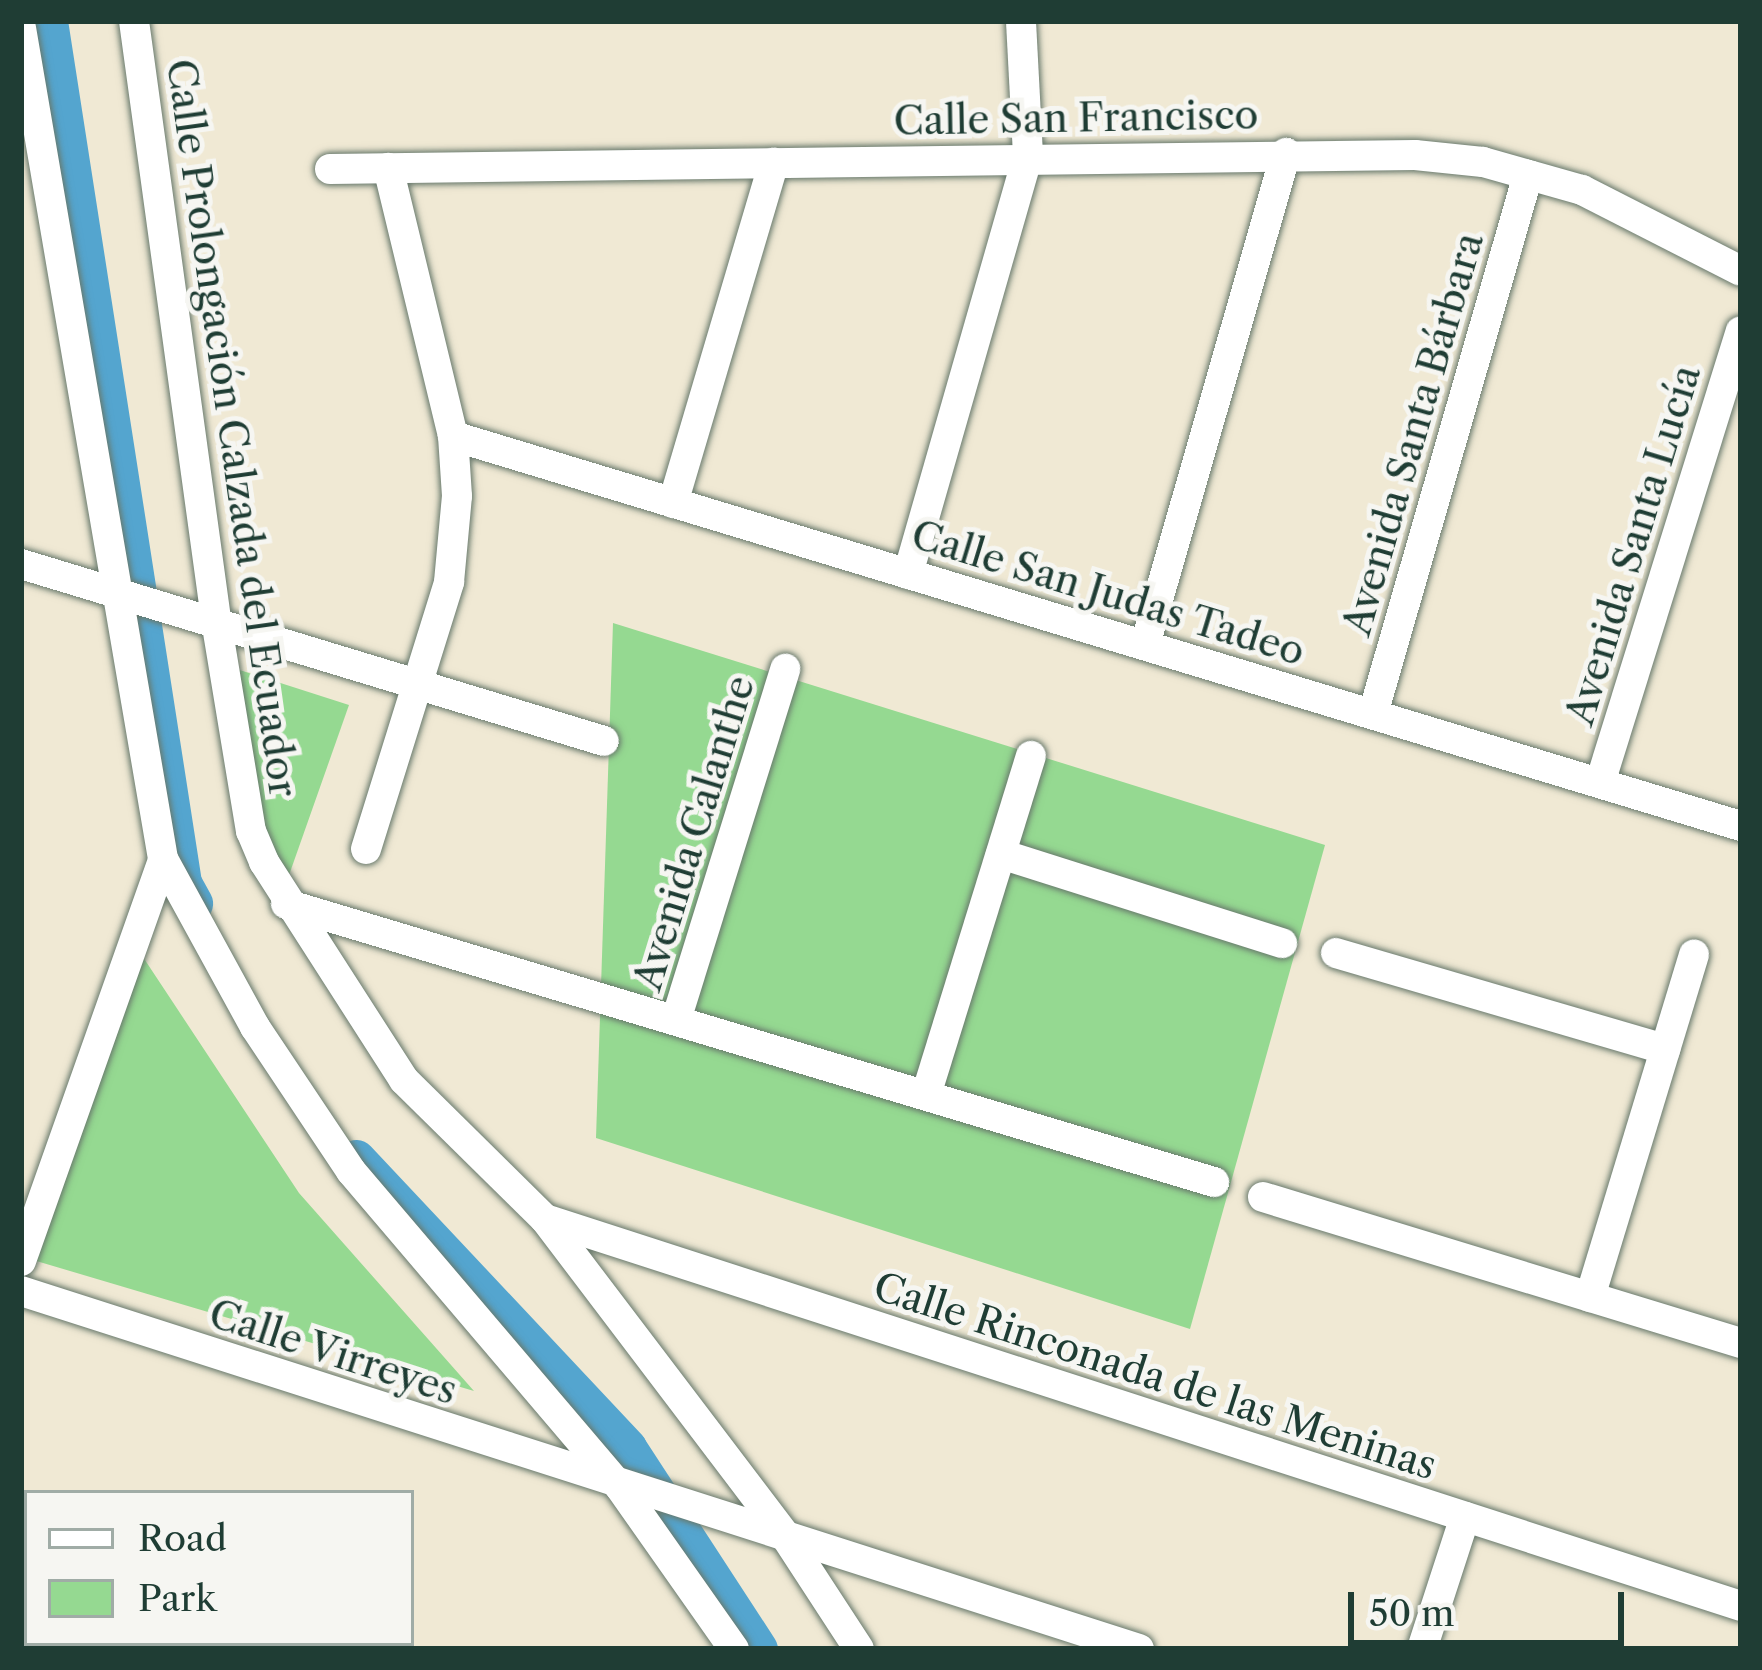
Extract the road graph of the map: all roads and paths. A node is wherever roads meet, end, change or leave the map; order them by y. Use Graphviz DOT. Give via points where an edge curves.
graph roads {
  1 [pos="134,21"];
  2 [pos="1021,21"];
  3 [pos="21,28"];
  4 [pos="1286,153"];
  5 [pos="1028,155"];
  6 [pos="774,163"];
  7 [pos="388,167"];
  8 [pos="330,169"];
  9 [pos="1528,175"];
  10 [pos="1741,271"];
  11 [pos="1741,331"];
  12 [pos="453,436"];
  13 [pos="674,502"];
  14 [pos="21,564"];
  15 [pos="908,574"];
  16 [pos="125,599"];
  17 [pos="217,626"];
  18 [pos="1145,645"];
  19 [pos="785,670"];
  20 [pos="416,682"];
  21 [pos="1373,714"];
  22 [pos="604,741"];
  23 [pos="1031,756"];
  24 [pos="1600,783"];
  25 [pos="1741,826"];
  26 [pos="366,849"];
  27 [pos="1001,854"];
  28 [pos="163,859"];
  29 [pos="286,904"];
  30 [pos="1282,943"];
  31 [pos="1336,953"];
  32 [pos="1694,954"];
  33 [pos="676,1020"];
  34 [pos="1665,1049"];
  35 [pos="926,1095"];
  36 [pos="1214,1182"];
  37 [pos="1263,1197"];
  38 [pos="545,1219"];
  39 [pos="21,1261"];
  40 [pos="21,1291"];
  41 [pos="1589,1297"];
  42 [pos="1741,1343"];
  43 [pos="630,1488"];
  44 [pos="1465,1517"];
  45 [pos="784,1534"];
  46 [pos="1741,1606"];
  47 [pos="734,1649"];
  48 [pos="859,1649"];
  49 [pos="1139,1649"];
  50 [pos="1422,1649"];
  1 -- 17 [label="street, Calle Prolongación Calzada del Ecuador"];
  2 -- 5 [label="street"];
  3 -- 16 [label="street"];
  4 -- 5 [label="street, Calle San Francisco"];
  4 -- 9 [label="street, Calle San Francisco" via="1415,155"];
  4 -- 18 [label="street"];
  5 -- 6 [label="street, Calle San Francisco"];
  5 -- 15 [label="street"];
  6 -- 7 [label="street, Calle San Francisco"];
  6 -- 13 [label="street"];
  7 -- 8 [label="street, Calle San Francisco"];
  7 -- 12 [label="street"];
  9 -- 10 [label="street, Calle San Francisco" via="1582,190"];
  9 -- 21 [label="street, Avenida Santa Bárbara"];
  11 -- 24 [label="street, Avenida Santa Lucía"];
  12 -- 13 [label="street, Calle San Judas Tadeo"];
  12 -- 20 [label="street" via="456,544"];
  13 -- 15 [label="street, Calle San Judas Tadeo"];
  14 -- 16 [label="street"];
  15 -- 18 [label="street, Calle San Judas Tadeo"];
  16 -- 17 [label="street"];
  16 -- 28 [label="street"];
  17 -- 20 [label="street"];
  17 -- 29 [label="street, Calle Prolongación Calzada del Ecuador" via="251,832"];
  18 -- 21 [label="street, Calle San Judas Tadeo"];
  19 -- 33 [label="street, Avenida Calanthe"];
  20 -- 22 [label="street"];
  20 -- 26 [label="street"];
  21 -- 24 [label="street, Calle San Judas Tadeo"];
  23 -- 27 [label="street"];
  24 -- 25 [label="street, Calle San Judas Tadeo"];
  27 -- 30 [label="street"];
  27 -- 35 [label="street"];
  28 -- 39 [label="street"];
  28 -- 43 [label="street" via="255,1027 351,1171"];
  29 -- 33 [label="street"];
  29 -- 38 [label="street, Calle Prolongación Calzada del Ecuador" via="404,1080"];
  31 -- 34 [label="street"];
  32 -- 34 [label="street"];
  33 -- 35 [label="street"];
  34 -- 41 [label="street"];
  35 -- 36 [label="street"];
  37 -- 41 [label="street"];
  38 -- 44 [label="street, Calle Rinconada de las Meninas"];
  38 -- 45 [label="street, Calle Prolongación Calzada del Ecuador"];
  40 -- 43 [label="street, Calle Virreyes"];
  41 -- 42 [label="street"];
  43 -- 45 [label="street, Calle Virreyes"];
  43 -- 47 [label="street"];
  44 -- 46 [label="street, Calle Rinconada de las Meninas"];
  44 -- 50 [label="street"];
  45 -- 48 [label="street, Calle Prolongación Calzada del Ecuador"];
  45 -- 49 [label="street, Calle Virreyes"];
}
